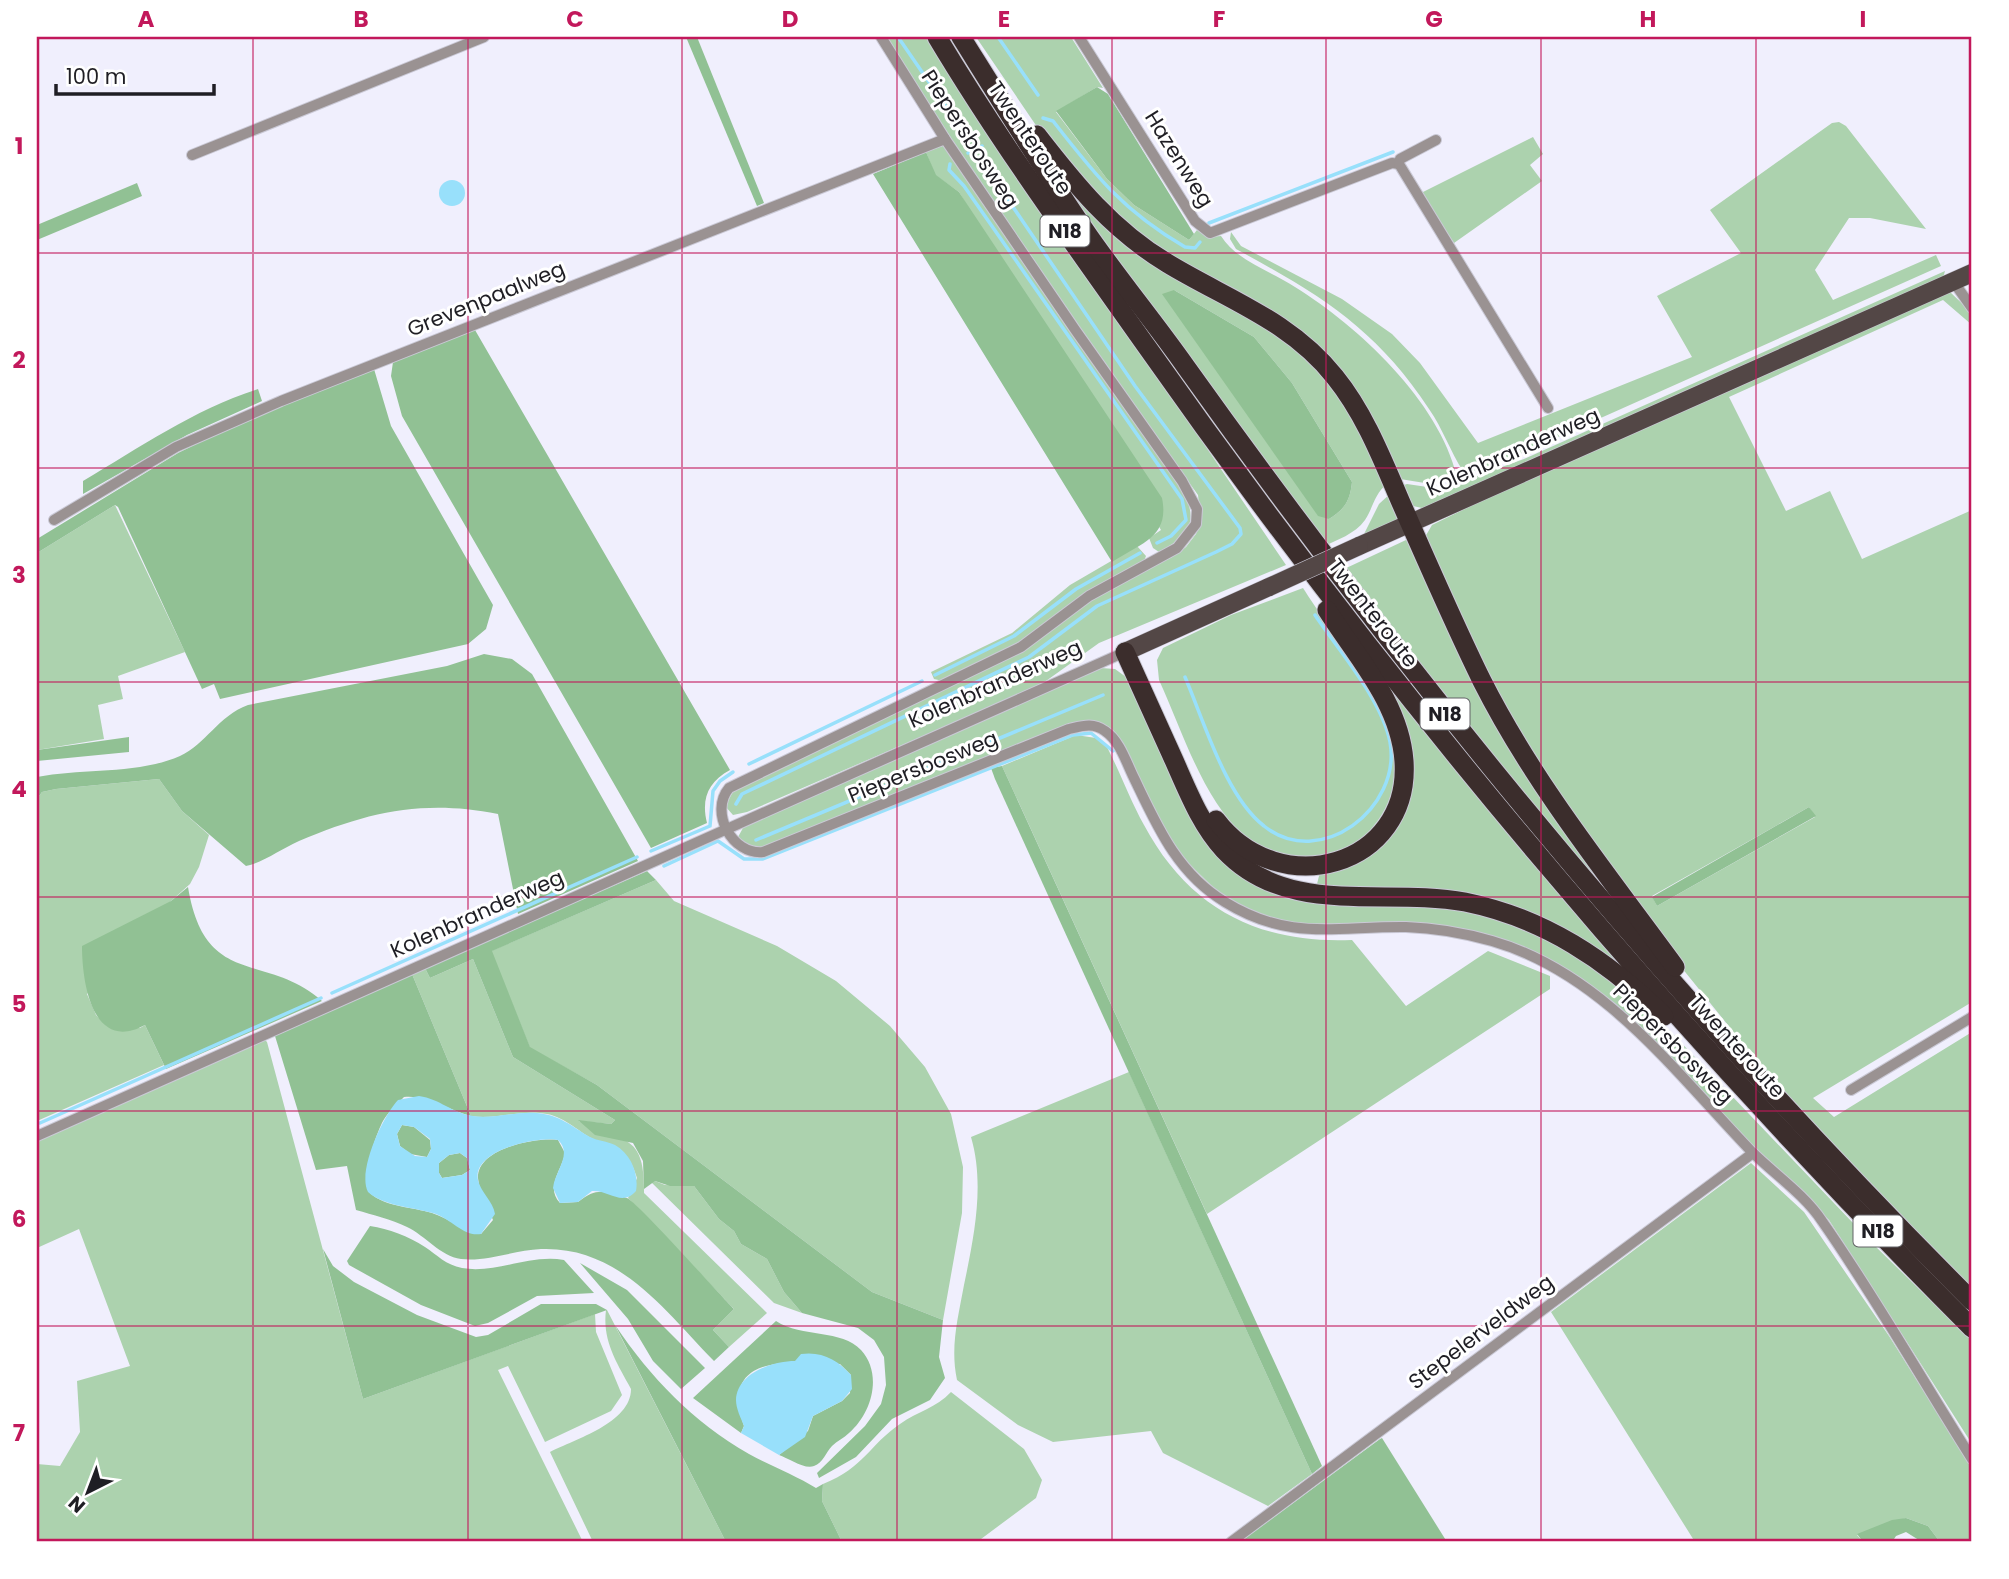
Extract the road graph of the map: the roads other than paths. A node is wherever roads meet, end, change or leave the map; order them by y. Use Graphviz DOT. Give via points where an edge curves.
graph roads {
  1 [pos="484,37"];
  2 [pos="881,37"];
  3 [pos="937,37"];
  4 [pos="1079,37"];
  5 [pos="961,38"];
  6 [pos="945,139"];
  7 [pos="1436,140"];
  8 [pos="192,155"];
  9 [pos="1399,164"];
  10 [pos="1972,273"];
  11 [pos="1953,281"];
  12 [pos="1972,308"];
  13 [pos="1548,408"];
  14 [pos="54,520"];
  15 [pos="1410,523"];
  16 [pos="1290,545"];
  17 [pos="1130,649"];
  18 [pos="726,830"];
  19 [pos="1972,1017"];
  20 [pos="1742,1058"];
  21 [pos="1851,1090"];
  22 [pos="1785,1133"];
  23 [pos="37,1136"];
  24 [pos="1754,1153"];
  25 [pos="1972,1301"];
  26 [pos="1972,1328"];
  27 [pos="1972,1459"];
  28 [pos="1231,1542"];
  1 -- 8 [label="street"];
  2 -- 6 [label="street, Piepersbosweg"];
  3 -- 16 [label="highway, Twenteroute / N18" via="1050,210"];
  4 -- 9 [label="street, Hazenweg" via="1195,221 1210,233"];
  5 -- 15 [label="highway, N18" via="1100,211 1168,263 1264,314 1321,361 1359,414"];
  5 -- 20 [label="highway, Twenteroute / N18" via="1085,230 1342,583 1565,860"];
  6 -- 14 [label="street, Grevenpaalweg" via="281,401 176,447"];
  6 -- 18 [label="street, Piepersbosweg" via="1182,481 1197,509 1196,524 1177,548 1089,596 1021,647 738,782 724,794 721,805"];
  7 -- 9 [label="street" via="1400,159"];
  9 -- 13 [label="street"];
  10 -- 11 [label="main road, Kolenbranderweg"];
  11 -- 12 [label="street"];
  11 -- 15 [label="main road, Kolenbranderweg"];
  15 -- 17 [label="main road, Kolenbranderweg, bridge"];
  15 -- 20 [label="highway, N18" via="1510,735"];
  16 -- 17 [label="highway, N18" via="1380,691 1402,744 1404,775 1399,799 1384,826 1360,850 1320,866 1290,867 1261,858 1236,842 1206,804"];
  16 -- 22 [label="highway, Twenteroute / N18" via="1493,800"];
  17 -- 18 [label="street, Kolenbranderweg"];
  17 -- 22 [label="highway, N18" via="1201,818 1223,849 1249,872 1301,893 1464,902 1553,932 1615,971"];
  18 -- 23 [label="street, Kolenbranderweg"];
  18 -- 24 [label="street, Piepersbosweg" via="746,851 763,852 1069,729 1097,726 1119,747 1175,857 1224,902 1269,923 1292,928 1340,932 1432,929 1526,953 1615,1010"];
  19 -- 21 [label="street"];
  20 -- 25 [label="highway, Twenteroute / N18"];
  22 -- 26 [label="highway, Twenteroute / N18"];
  24 -- 27 [label="street, Piepersbosweg" via="1820,1217"];
  24 -- 28 [label="street, Stepelerveldweg"];
}
